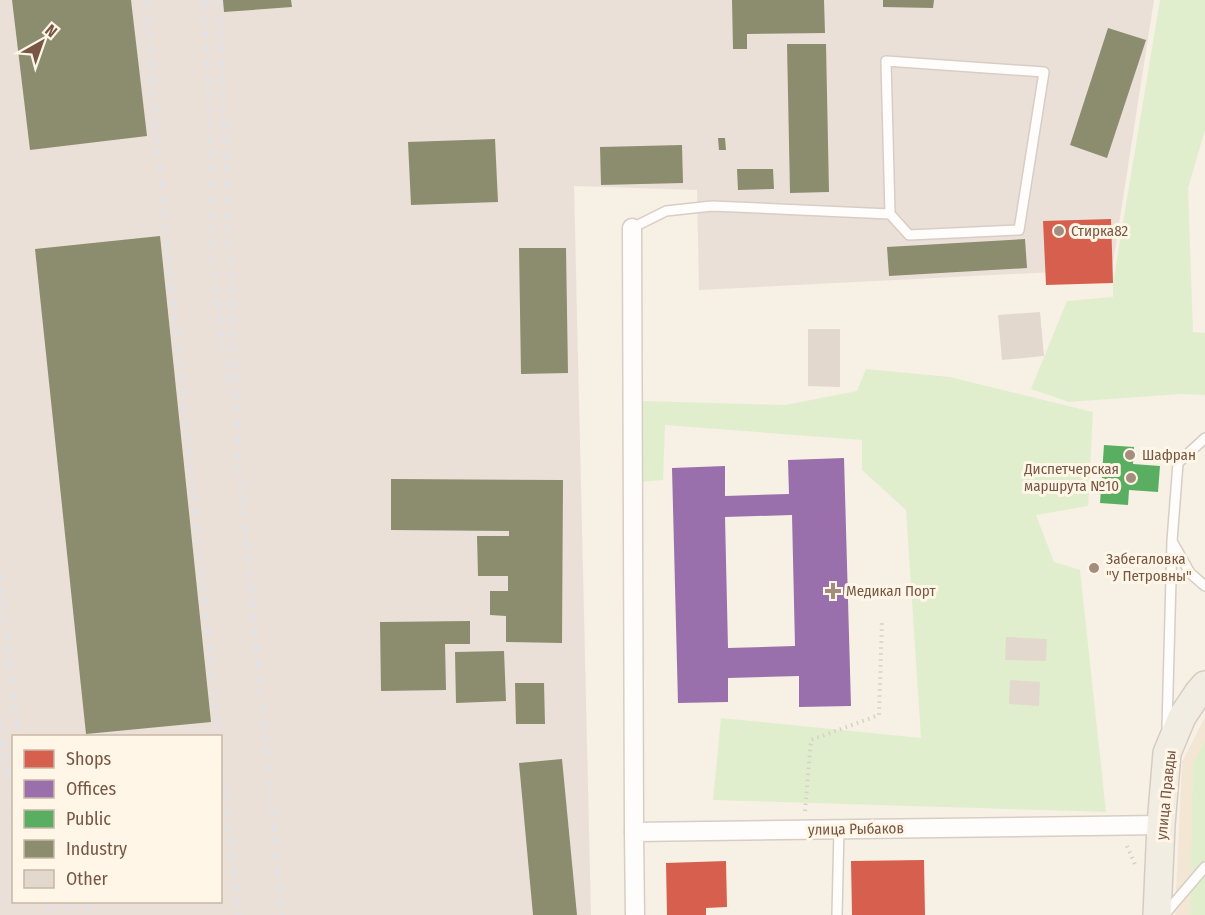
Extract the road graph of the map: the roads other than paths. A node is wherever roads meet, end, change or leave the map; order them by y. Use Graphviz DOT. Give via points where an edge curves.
graph roads {
  1 [pos="890,214"];
  2 [pos="632,228"];
  3 [pos="1205,438"];
  4 [pos="1172,541"];
  5 [pos="1205,586"];
  6 [pos="1205,685"];
  7 [pos="1167,753"];
  8 [pos="1161,825"];
  9 [pos="839,829"];
  10 [pos="634,832"];
  11 [pos="1205,867"];
  12 [pos="635,915"];
  13 [pos="837,915"];
  14 [pos="1156,915"];
  15 [pos="1164,915"];
  1 -- 1 [label="lane" via="909,235 1018,230 1044,72 886,61"];
  1 -- 2 [label="lane" via="712,206 666,211"];
  2 -- 10 [label="street"];
  3 -- 4 [label="lane" via="1178,463"];
  4 -- 5 [label="lane" via="1190,573"];
  4 -- 7 [label="lane"];
  6 -- 7 [label="main road, улица Правды" via="1182,717"];
  7 -- 8 [label="main road, улица Правды"];
  8 -- 9 [label="street, улица Рыбаков"];
  8 -- 14 [label="main road, улица Правды"];
  9 -- 10 [label="street, улица Рыбаков"];
  9 -- 13 [label="lane"];
  10 -- 12 [label="street"];
  11 -- 15 [label="lane"];
}
